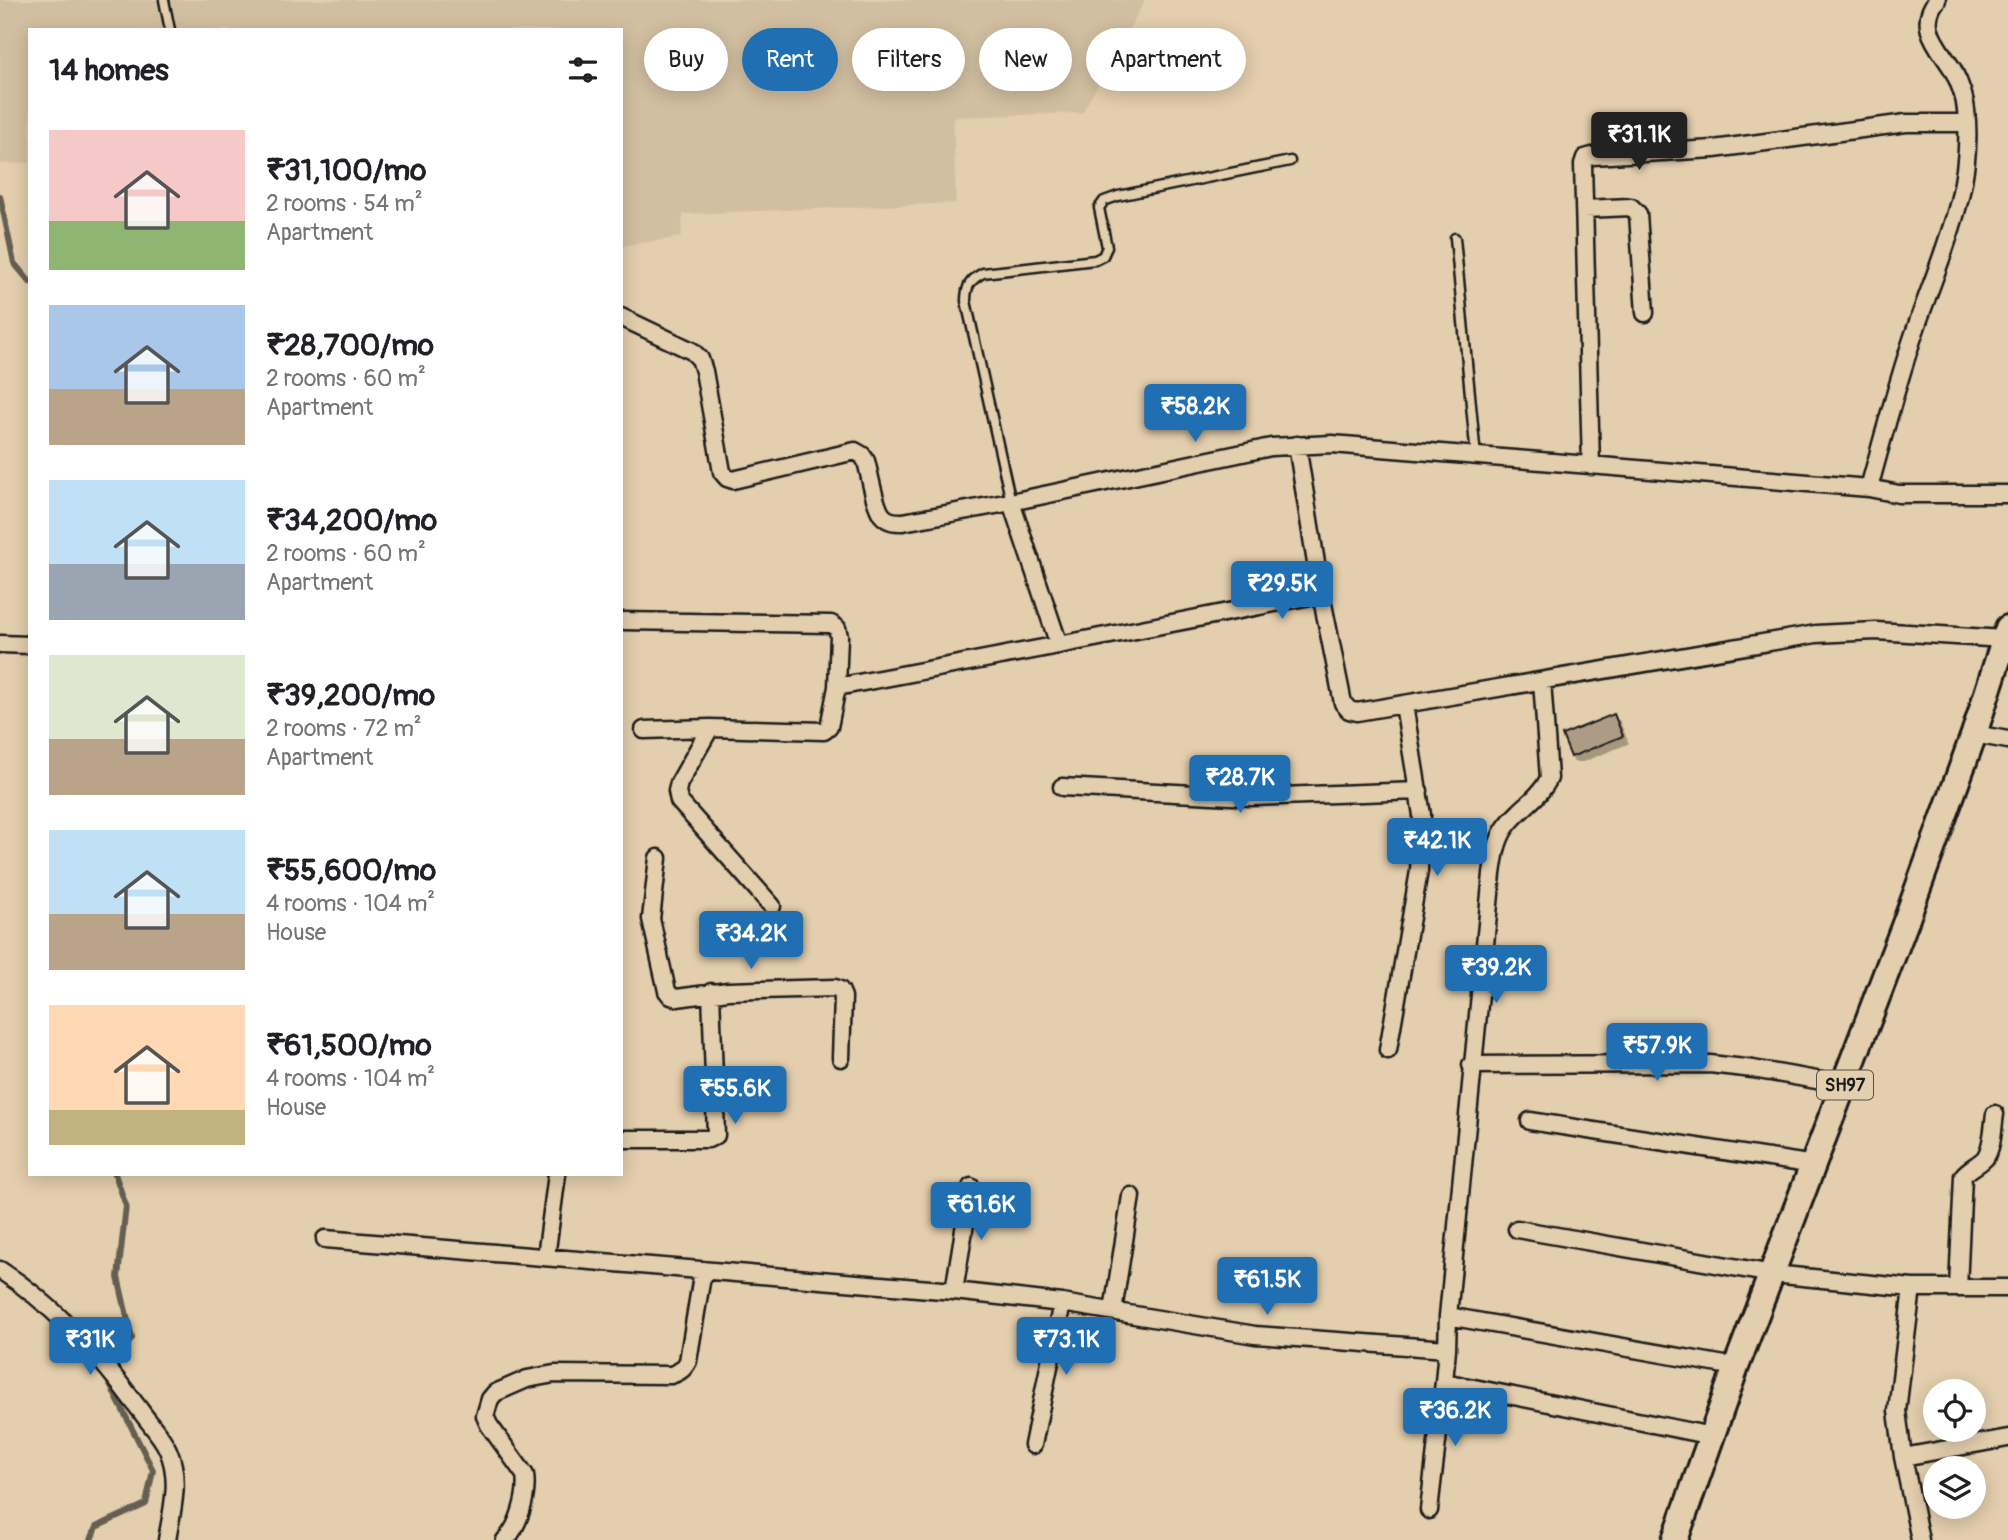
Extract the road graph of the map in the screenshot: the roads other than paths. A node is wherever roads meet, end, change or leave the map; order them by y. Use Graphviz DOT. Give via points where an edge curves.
graph roads {
  1 [pos="164,0"];
  2 [pos="1937,0"];
  3 [pos="170,28"];
  4 [pos="1967,123"];
  5 [pos="1290,161"];
  6 [pos="1584,209"];
  7 [pos="1455,238"];
  8 [pos="1645,313"];
  9 [pos="623,318"];
  10 [pos="1297,445"];
  11 [pos="1476,457"];
  12 [pos="1591,467"];
  13 [pos="1868,488"];
  14 [pos="2008,494"];
  15 [pos="1011,502"];
  16 [pos="1321,594"];
  17 [pos="623,621"];
  18 [pos="2006,633"];
  19 [pos="0,644"];
  20 [pos="28,645"];
  21 [pos="1059,645"];
  22 [pos="1542,681"];
  23 [pos="837,687"];
  24 [pos="1404,705"];
  25 [pos="710,728"];
  26 [pos="644,730"];
  27 [pos="1974,734"];
  28 [pos="2008,740"];
  29 [pos="1062,787"];
  30 [pos="1419,791"];
  31 [pos="658,858"];
  32 [pos="772,906"];
  33 [pos="711,992"];
  34 [pos="1388,1050"];
  35 [pos="841,1058"];
  36 [pos="1471,1065"];
  37 [pos="1845,1085"];
  38 [pos="1996,1114"];
  39 [pos="1530,1121"];
  40 [pos="623,1139"];
  41 [pos="1814,1165"];
  42 [pos="558,1176"];
  43 [pos="971,1187"];
  44 [pos="1131,1196"];
  45 [pos="1517,1229"];
  46 [pos="325,1239"];
  47 [pos="546,1257"];
  48 [pos="0,1270"];
  49 [pos="703,1270"];
  50 [pos="1773,1274"];
  51 [pos="1912,1288"];
  52 [pos="1958,1288"];
  53 [pos="2008,1288"];
  54 [pos="954,1291"];
  55 [pos="1062,1303"];
  56 [pos="1113,1311"];
  57 [pos="1448,1317"];
  58 [pos="1447,1349"];
  59 [pos="1736,1367"];
  60 [pos="1444,1382"];
  61 [pos="1712,1436"];
  62 [pos="2008,1437"];
  63 [pos="1033,1445"];
  64 [pos="1903,1457"];
  65 [pos="1429,1510"];
  66 [pos="167,1540"];
  67 [pos="505,1540"];
  68 [pos="1675,1540"];
  69 [pos="1920,1540"];
  1 -- 3 [label="lane"];
  2 -- 4 [label="street" via="1928,16 1930,35 1961,89"];
  4 -- 6 [label="street" via="1896,124 1714,149 1592,156 1583,164"];
  4 -- 13 [label="street" via="1962,196 1916,327"];
  5 -- 15 [label="lane" via="1104,201 1099,208 1107,247 1103,256 983,273 972,279 966,301"];
  6 -- 8 [label="street" via="1631,207 1638,214"];
  6 -- 12 [label="street"];
  7 -- 11 [label="lane"];
  9 -- 15 [label="street" via="700,359 722,472 727,478 855,451 866,461 878,508 891,521"];
  10 -- 11 [label="street"];
  10 -- 15 [label="street"];
  10 -- 16 [label="street"];
  11 -- 12 [label="street"];
  12 -- 13 [label="street"];
  13 -- 14 [label="street" via="1909,495"];
  15 -- 21 [label="street"];
  16 -- 21 [label="street"];
  16 -- 24 [label="street" via="1343,703 1357,712"];
  17 -- 23 [label="street" via="831,624 839,636"];
  18 -- 22 [label="street" via="1816,634"];
  18 -- 27 [label="main road, SH97"];
  19 -- 20 [label="street"];
  21 -- 23 [label="street"];
  22 -- 24 [label="street"];
  22 -- 36 [label="street" via="1549,778 1503,831 1496,851"];
  23 -- 25 [label="street" via="829,727 824,731"];
  24 -- 30 [label="street"];
  25 -- 26 [label="street"];
  25 -- 32 [label="street" via="679,783 679,801"];
  27 -- 28 [label="street"];
  27 -- 37 [label="main road, SH97"];
  29 -- 30 [label="street" via="1251,797"];
  30 -- 34 [label="street" via="1419,871"];
  31 -- 33 [label="street" via="651,919 667,991 677,998"];
  33 -- 35 [label="street" via="840,990"];
  33 -- 40 [label="street" via="716,1135 708,1139"];
  36 -- 37 [label="street" via="1710,1064"];
  36 -- 57 [label="street"];
  37 -- 41 [label="main road, SH97"];
  38 -- 52 [label="street" via="1985,1158 1963,1176"];
  39 -- 41 [label="street"];
  41 -- 50 [label="main road, SH97"];
  42 -- 47 [label="street"];
  43 -- 54 [label="street"];
  44 -- 56 [label="street"];
  45 -- 50 [label="street"];
  46 -- 47 [label="street"];
  47 -- 49 [label="street"];
  48 -- 66 [label="street" via="67,1322 117,1379 168,1450 176,1485"];
  49 -- 54 [label="street"];
  49 -- 67 [label="street" via="688,1361 679,1373 541,1375 489,1399 485,1416 489,1426 526,1475 516,1523"];
  50 -- 51 [label="street"];
  50 -- 59 [label="main road, SH97"];
  51 -- 52 [label="street"];
  51 -- 64 [label="street" via="1897,1411"];
  52 -- 53 [label="street"];
  54 -- 55 [label="street"];
  55 -- 56 [label="street"];
  55 -- 63 [label="street"];
  56 -- 58 [label="street" via="1255,1335"];
  57 -- 58 [label="street"];
  57 -- 59 [label="street"];
  58 -- 60 [label="street"];
  59 -- 61 [label="main road, SH97"];
  60 -- 61 [label="street"];
  60 -- 65 [label="street"];
  61 -- 68 [label="main road, SH97"];
  62 -- 64 [label="street"];
  64 -- 69 [label="street"];
}
